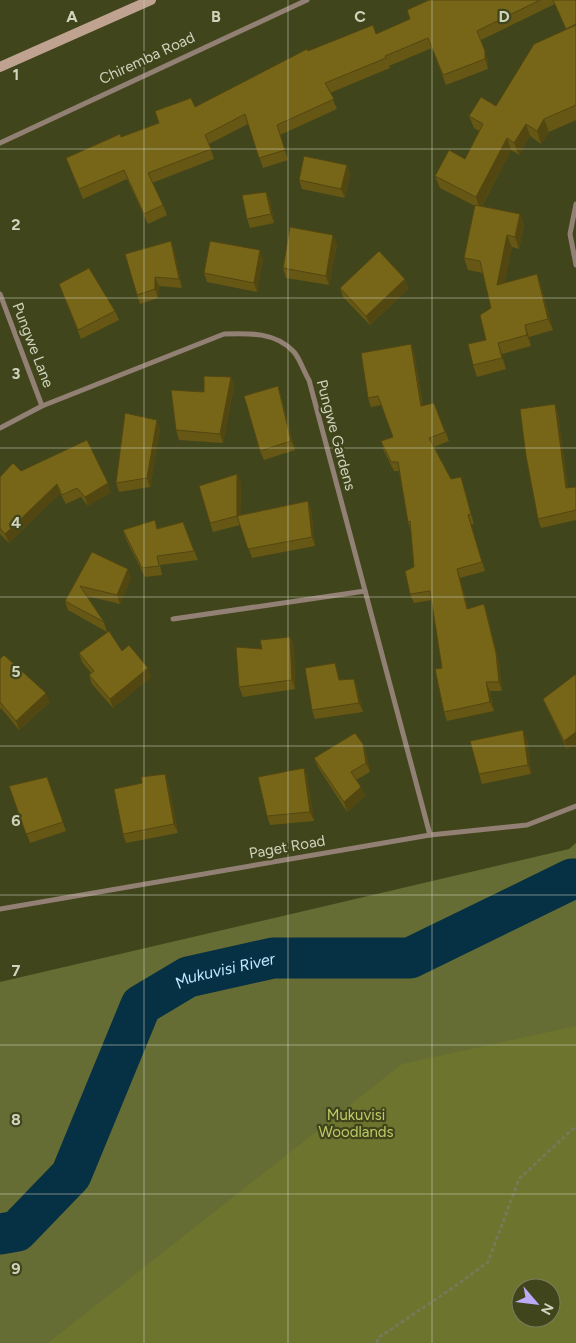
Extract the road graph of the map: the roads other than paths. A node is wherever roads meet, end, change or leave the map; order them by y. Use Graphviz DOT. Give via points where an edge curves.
graph roads {
  1 [pos="150,0"];
  2 [pos="307,0"];
  3 [pos="0,67"];
  4 [pos="0,143"];
  5 [pos="576,204"];
  6 [pos="576,266"];
  7 [pos="0,294"];
  8 [pos="42,406"];
  9 [pos="0,428"];
  10 [pos="365,591"];
  11 [pos="174,619"];
  12 [pos="576,806"];
  13 [pos="430,835"];
  14 [pos="0,909"];
  1 -- 3 [label="main road"];
  2 -- 4 [label="street, Chiremba Road"];
  5 -- 6 [label="street" via="570,234"];
  7 -- 8 [label="street, Pungwe Lane"];
  8 -- 9 [label="street, Pungwe Gardens"];
  8 -- 10 [label="street, Pungwe Gardens" via="224,334 256,333 277,340 294,352 308,380"];
  10 -- 11 [label="street"];
  10 -- 13 [label="street, Pungwe Gardens"];
  12 -- 13 [label="street, Paget Road" via="527,825"];
  13 -- 14 [label="street, Paget Road"];
}
